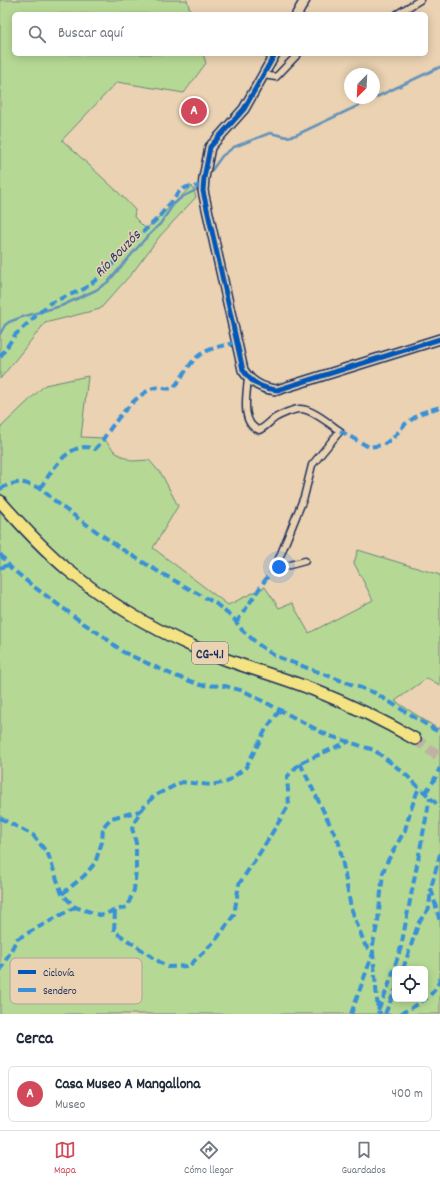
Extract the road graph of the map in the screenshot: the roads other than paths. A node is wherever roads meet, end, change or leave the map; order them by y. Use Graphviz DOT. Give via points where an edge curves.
graph roads {
  1 [pos="305,0"];
  2 [pos="420,0"];
  3 [pos="298,12"];
  4 [pos="400,12"];
  5 [pos="274,56"];
  6 [pos="296,56"];
  7 [pos="263,75"];
  8 [pos="440,339"];
  9 [pos="248,378"];
  10 [pos="0,501"];
  11 [pos="305,562"];
  12 [pos="415,739"];
  1 -- 3 [label="street"];
  2 -- 4 [label="street"];
  5 -- 7 [label="street"];
  6 -- 7 [label="street" via="276,77"];
  7 -- 9 [label="street" via="244,109 210,147 203,191 243,370"];
  8 -- 9 [label="street" via="285,388 261,387"];
  9 -- 11 [label="street" via="246,412 254,428 259,430 283,414 301,408 340,431 312,465 304,497 278,561 286,566"];
  10 -- 12 [label="highway, CG-4.1" via="26,531 67,570 113,603 152,626 192,646 314,690 382,720"];
}
